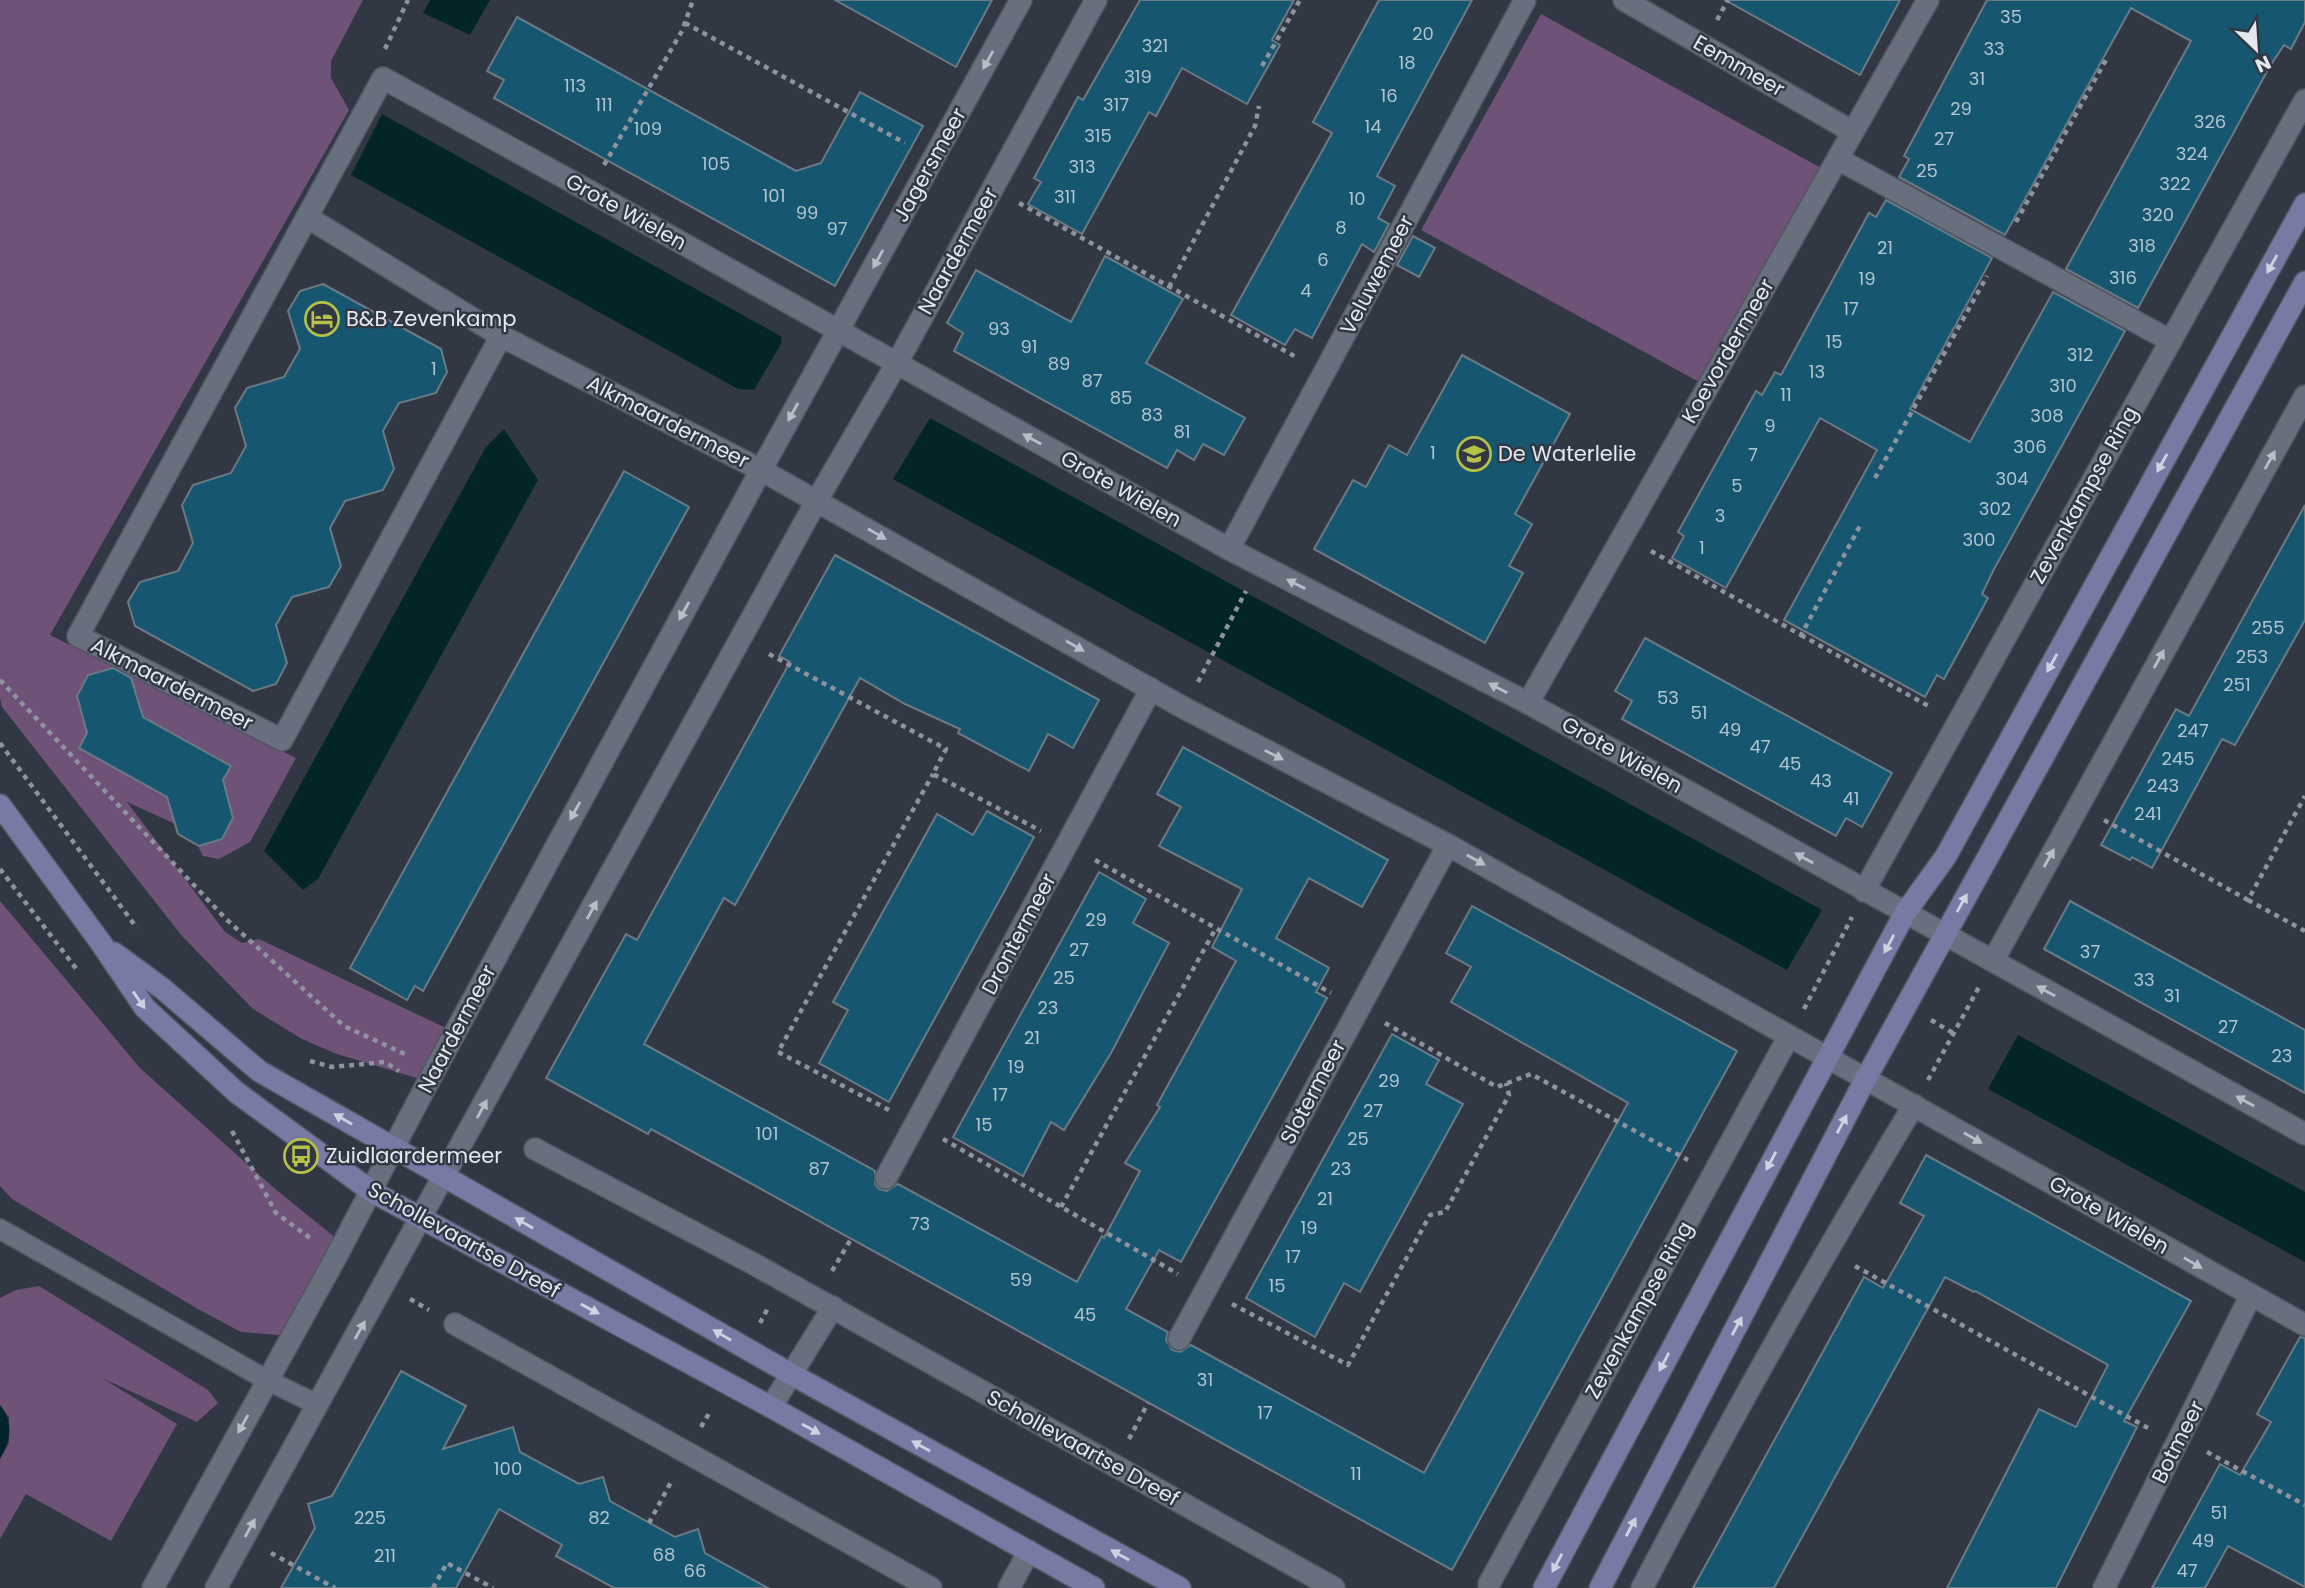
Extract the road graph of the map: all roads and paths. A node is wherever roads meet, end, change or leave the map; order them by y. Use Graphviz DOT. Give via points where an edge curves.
graph roads {
  1 [pos="693,0"];
  2 [pos="1021,0"];
  3 [pos="1096,0"];
  4 [pos="1300,0"];
  5 [pos="1525,0"];
  6 [pos="1624,0"];
  7 [pos="1928,0"];
  8 [pos="685,23"];
  9 [pos="1262,66"];
  10 [pos="383,78"];
  11 [pos="2305,100"];
  12 [pos="1259,106"];
  13 [pos="1853,132"];
  14 [pos="934,158"];
  15 [pos="1838,159"];
  16 [pos="992,189"];
  17 [pos="589,191"];
  18 [pos="2305,204"];
  19 [pos="307,217"];
  20 [pos="2305,282"];
  21 [pos="1169,287"];
  22 [pos="838,331"];
  23 [pos="501,336"];
  24 [pos="2171,341"];
  25 [pos="897,363"];
  26 [pos="1324,373"];
  27 [pos="2305,396"];
  28 [pos="761,470"];
  29 [pos="817,500"];
  30 [pos="1861,524"];
  31 [pos="1623,536"];
  32 [pos="1229,550"];
  33 [pos="1249,586"];
  34 [pos="1801,635"];
  35 [pos="741,639"];
  36 [pos="1209,662"];
  37 [pos="0,680"];
  38 [pos="1151,689"];
  39 [pos="1528,703"];
  40 [pos="1958,723"];
  41 [pos="0,743"];
  42 [pos="933,774"];
  43 [pos="2305,796"];
  44 [pos="0,806"];
  45 [pos="2078,806"];
  46 [pos="1067,844"];
  47 [pos="1448,845"];
  48 [pos="1864,891"];
  49 [pos="2248,900"];
  50 [pos="1905,913"];
  51 [pos="1216,928"];
  52 [pos="2305,931"];
  53 [pos="1944,934"];
  54 [pos="143,936"];
  55 [pos="101,943"];
  56 [pos="1993,961"];
  57 [pos="1359,1009"];
  58 [pos="1789,1036"];
  59 [pos="1826,1057"];
  60 [pos="298,1058"];
  61 [pos="431,1077"];
  62 [pos="1865,1080"];
  63 [pos="1506,1083"];
  64 [pos="1914,1105"];
  65 [pos="916,1124"];
  66 [pos="2305,1134"];
  67 [pos="394,1148"];
  68 [pos="535,1149"];
  69 [pos="1713,1174"];
  70 [pos="445,1178"];
  71 [pos="886,1178"];
  72 [pos="371,1191"];
  73 [pos="1061,1207"];
  74 [pos="422,1219"];
  75 [pos="0,1229"];
  76 [pos="1826,1250"];
  77 [pos="385,1285"];
  78 [pos="1206,1290"];
  79 [pos="2251,1296"];
  80 [pos="832,1307"];
  81 [pos="454,1324"];
  82 [pos="2305,1325"];
  83 [pos="1179,1339"];
  84 [pos="791,1374"];
  85 [pos="267,1380"];
  86 [pos="318,1405"];
  87 [pos="771,1407"];
  88 [pos="2180,1437"];
  89 [pos="687,1453"];
  90 [pos="2305,1505"];
  91 [pos="649,1523"];
  92 [pos="244,1538"];
  93 [pos="1028,1552"];
  94 [pos="1489,1584"];
  95 [pos="153,1588"];
  96 [pos="216,1588"];
  97 [pos="335,1588"];
  98 [pos="433,1588"];
  99 [pos="493,1588"];
  100 [pos="931,1588"];
  101 [pos="1009,1588"];
  102 [pos="1094,1588"];
  103 [pos="1180,1588"];
  104 [pos="1334,1588"];
  105 [pos="1544,1588"];
  106 [pos="1600,1588"];
  107 [pos="1642,1588"];
  108 [pos="2104,1588"];
  1 -- 8 [label="path"];
  2 -- 14 [label="street, Jagersmeer, one-way"];
  3 -- 16 [label="street, Naardermeer"];
  4 -- 9 [label="path"];
  5 -- 26 [label="street, Veluwemeer"];
  6 -- 13 [label="street, Eemmeer"];
  7 -- 13 [label="street, Koevordermeer"];
  8 -- 14 [label="path"];
  8 -- 17 [label="path"];
  10 -- 17 [label="street, Grote Wielen"];
  10 -- 19 [label="street, Alkmaardermeer"];
  11 -- 24 [label="street, Zevenkampse Ring"];
  12 -- 21 [label="path" via="1255,126"];
  13 -- 15 [label="street, Koevordermeer"];
  14 -- 22 [label="street, Jagersmeer, one-way"];
  15 -- 24 [label="street"];
  15 -- 31 [label="street, Koevordermeer"];
  16 -- 21 [label="path"];
  16 -- 25 [label="street, Naardermeer"];
  17 -- 22 [label="street, Grote Wielen"];
  18 -- 50 [label="main road, one-way" via="1946,856"];
  19 -- 23 [label="street, Alkmaardermeer"];
  19 -- 23 [label="street, Alkmaardermeer" via="78,636 282,740"];
  53 -- 20 [label="main road, one-way"];
  21 -- 26 [label="path"];
  22 -- 25 [label="street, Grote Wielen"];
  22 -- 28 [label="street, Naardermeer, one-way"];
  23 -- 28 [label="street, Alkmaardermeer"];
  24 -- 40 [label="street, Zevenkampse Ring"];
  25 -- 29 [label="street, Naardermeer"];
  32 -- 25 [label="street, Grote Wielen, one-way"];
  26 -- 32 [label="street, Veluwemeer"];
  45 -- 27 [label="street, one-way"];
  28 -- 29 [label="street"];
  28 -- 61 [label="street, Naardermeer, one-way"];
  29 -- 35 [label="street, Naardermeer"];
  29 -- 38 [label="street, one-way"];
  30 -- 34 [label="path"];
  31 -- 34 [label="path"];
  31 -- 39 [label="street, Koevordermeer"];
  39 -- 32 [label="street, Grote Wielen, one-way"];
  33 -- 36 [label="path"];
  34 -- 40 [label="path"];
  35 -- 42 [label="path" via="946,749"];
  70 -- 35 [label="street, Naardermeer, one-way"];
  37 -- 61 [label="path" via="226,919 344,1026"];
  38 -- 46 [label="street, Drontermeer"];
  38 -- 47 [label="street, one-way"];
  48 -- 39 [label="street, Grote Wielen, one-way"];
  40 -- 48 [label="street, Zevenkampse Ring"];
  41 -- 54 [label="path"];
  42 -- 46 [label="path"];
  42 -- 65 [label="path" via="778,1052"];
  43 -- 49 [label="path"];
  44 -- 55 [label="main road, Schollevaartse Dreef"];
  45 -- 49 [label="path"];
  56 -- 45 [label="street, one-way"];
  46 -- 51 [label="path"];
  46 -- 65 [label="street, Drontermeer"];
  47 -- 57 [label="street, Slotermeer"];
  47 -- 58 [label="street, one-way"];
  48 -- 50 [label="street"];
  48 -- 58 [label="path"];
  49 -- 52 [label="path"];
  50 -- 53 [label="street"];
  50 -- 59 [label="main road, one-way"];
  51 -- 57 [label="path"];
  51 -- 73 [label="path"];
  53 -- 56 [label="street"];
  53 -- 62 [label="main road"];
  67 -- 55 [label="main road, Schollevaartse Dreef, one-way" via="259,1071"];
  55 -- 72 [label="main road, Schollevaartse Dreef, one-way" via="145,1008 236,1092"];
  56 -- 64 [label="path"];
  66 -- 56 [label="street, one-way"];
  57 -- 63 [label="path" via="1497,1087"];
  57 -- 78 [label="street, Slotermeer"];
  58 -- 59 [label="street"];
  58 -- 69 [label="street, Zevenkampse Ring"];
  59 -- 62 [label="street"];
  59 -- 105 [label="main road, one-way"];
  60 -- 61 [label="path" via="332,1067 384,1062"];
  61 -- 67 [label="street, Naardermeer"];
  62 -- 64 [label="street"];
  106 -- 62 [label="main road, one-way"];
  63 -- 69 [label="path" via="1531,1074"];
  63 -- 78 [label="path" via="1509,1095 1445,1212 1430,1215 1348,1365"];
  64 -- 76 [label="street"];
  64 -- 79 [label="street, Grote Wielen, one-way"];
  65 -- 71 [label="street, Drontermeer"];
  65 -- 73 [label="path"];
  67 -- 70 [label="main road, Schollevaartse Dreef"];
  67 -- 72 [label="street, Naardermeer"];
  68 -- 80 [label="street, Schollevaartse Dreef"];
  69 -- 94 [label="street, Zevenkampse Ring"];
  70 -- 74 [label="street, Naardermeer"];
  84 -- 70 [label="main road, Schollevaartse Dreef, one-way"];
  72 -- 74 [label="main road, Schollevaartse Dreef"];
  72 -- 85 [label="street, Naardermeer"];
  73 -- 78 [label="path"];
  74 -- 77 [label="street, Naardermeer"];
  74 -- 87 [label="main road, Schollevaartse Dreef, one-way"];
  75 -- 85 [label="lane"];
  76 -- 88 [label="path" via="2160,1435"];
  76 -- 107 [label="street"];
  77 -- 81 [label="path"];
  86 -- 77 [label="street, Naardermeer, one-way"];
  78 -- 83 [label="street, Slotermeer"];
  79 -- 82 [label="street, Grote Wielen"];
  79 -- 88 [label="street, Botmeer"];
  80 -- 84 [label="street"];
  80 -- 104 [label="street, Schollevaartse Dreef"];
  81 -- 89 [label="street"];
  84 -- 87 [label="street"];
  103 -- 84 [label="main road, Schollevaartse Dreef, one-way"];
  85 -- 86 [label="lane"];
  85 -- 95 [label="street, Naardermeer, one-way"];
  92 -- 86 [label="street, Naardermeer, one-way"];
  87 -- 93 [label="main road, Schollevaartse Dreef, one-way"];
  88 -- 90 [label="path"];
  88 -- 108 [label="street, Botmeer"];
  89 -- 91 [label="path"];
  89 -- 100 [label="street"];
  92 -- 96 [label="street, Naardermeer"];
  92 -- 97 [label="path"];
  93 -- 101 [label="street"];
  93 -- 102 [label="main road, Schollevaartse Dreef"];
  98 -- 99 [label="path" via="447,1563"];
}
